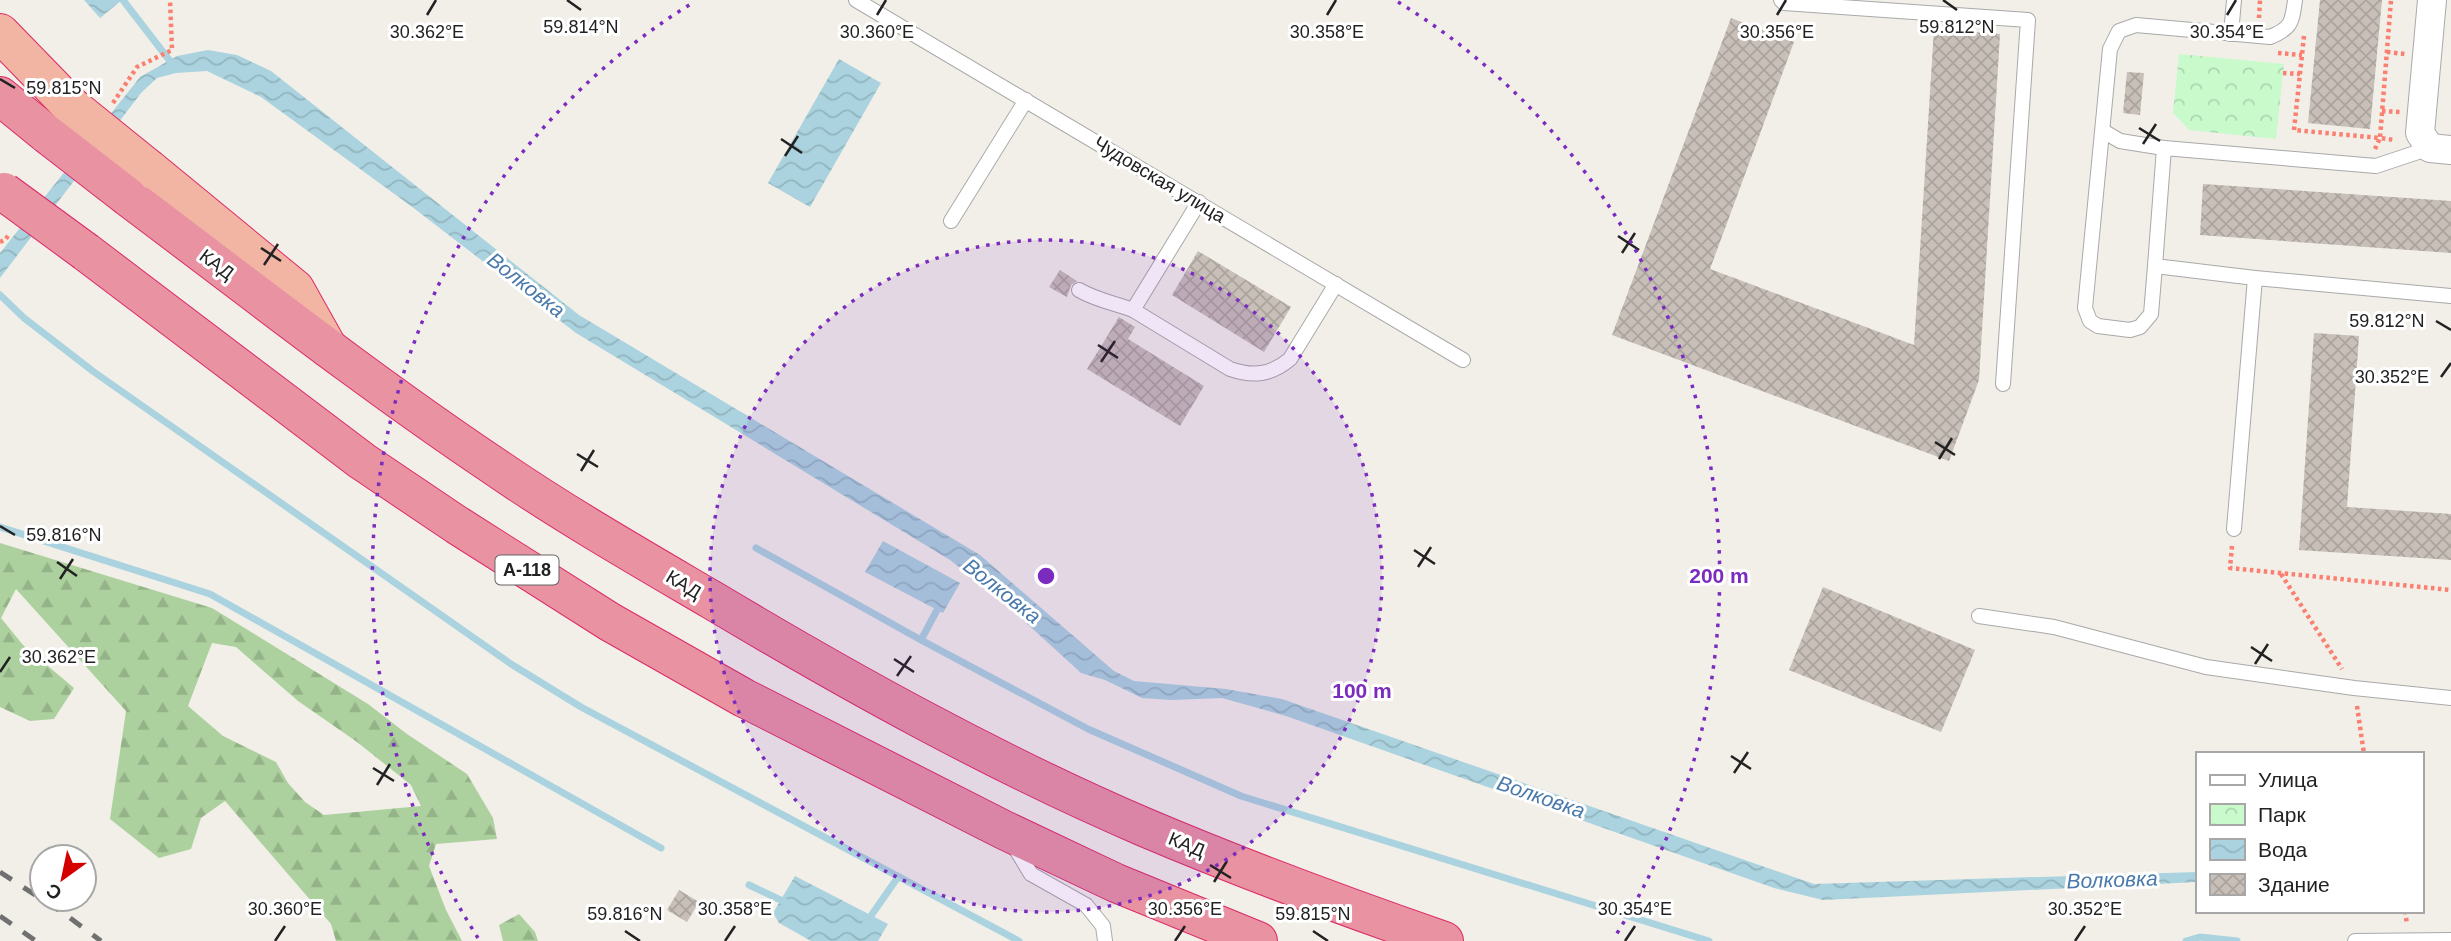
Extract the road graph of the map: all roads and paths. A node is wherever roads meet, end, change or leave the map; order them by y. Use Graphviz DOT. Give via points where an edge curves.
graph roads {
  1 [pos="170,0"];
  2 [pos="856,0"];
  3 [pos="1781,0"];
  4 [pos="2234,0"];
  5 [pos="2260,0"];
  6 [pos="2294,0"];
  7 [pos="2391,0"];
  8 [pos="2432,0"];
  9 [pos="2259,19"];
  10 [pos="2305,24"];
  11 [pos="0,33"];
  12 [pos="2231,34"];
  13 [pos="2275,53"];
  14 [pos="2302,55"];
  15 [pos="2283,73"];
  16 [pos="2300,74"];
  17 [pos="123,91"];
  18 [pos="0,96"];
  19 [pos="1026,100"];
  20 [pos="2103,131"];
  21 [pos="2380,138"];
  22 [pos="2164,148"];
  23 [pos="2440,149"];
  24 [pos="2373,152"];
  25 [pos="138,183"];
  26 [pos="2,190"];
  27 [pos="1199,202"];
  28 [pos="951,221"];
  29 [pos="2155,266"];
  30 [pos="2255,278"];
  31 [pos="1336,284"];
  32 [pos="1079,290"];
  33 [pos="2451,296"];
  34 [pos="1133,310"];
  35 [pos="1462,360"];
  36 [pos="2003,384"];
  37 [pos="2234,529"];
  38 [pos="2281,573"];
  39 [pos="2451,590"];
  40 [pos="1979,616"];
  41 [pos="2354,688"];
  42 [pos="2451,698"];
  43 [pos="2364,752"];
  44 [pos="1004,830"];
  45 [pos="2451,940"];
  46 [pos="1105,941"];
  47 [pos="1258,941"];
  48 [pos="1444,941"];
  49 [pos="2355,941"];
  1 -- 17 [label="path" via="172,50 137,67"];
  2 -- 19 [label="lane, Чудовская улица"];
  3 -- 36 [label="lane" via="2028,20"];
  4 -- 12 [label="lane"];
  5 -- 9 [label="path"];
  6 -- 12 [label="lane" via="2292,22 2282,32 2270,37"];
  7 -- 21 [label="path"];
  8 -- 23 [label="street" via="2420,133"];
  10 -- 14 [label="path"];
  11 -- 25 [label="highway, bridge"];
  12 -- 20 [label="lane" via="2136,25 2119,31 2110,49"];
  13 -- 14 [label="path"];
  14 -- 16 [label="path"];
  15 -- 16 [label="path"];
  16 -- 21 [label="path" via="2294,130"];
  18 -- 25 [label="highway, КАД, bridge" via="48,135"];
  19 -- 27 [label="lane, Чудовская улица"];
  19 -- 28 [label="lane"];
  20 -- 22 [label="lane" via="2120,141"];
  20 -- 29 [label="lane" via="2085,308 2090,321 2130,330 2146,323 2151,314"];
  21 -- 24 [label="path"];
  22 -- 23 [label="lane" via="2376,166"];
  22 -- 29 [label="lane"];
  25 -- 48 [label="highway, КАД" via="328,348 405,405 603,536 783,643 960,740 1143,826 1324,899"];
  26 -- 44 [label="highway, А-118, bridge" via="362,461 457,526 598,615 744,698"];
  27 -- 31 [label="lane, Чудовская улица"];
  27 -- 34 [label="lane"];
  29 -- 30 [label="lane"];
  30 -- 33 [label="lane"];
  30 -- 37 [label="lane"];
  31 -- 34 [label="lane" via="1290,359 1264,374 1230,369"];
  31 -- 35 [label="lane, Чудовская улица"];
  32 -- 34 [label="lane"];
  37 -- 38 [label="path" via="2230,568"];
  38 -- 39 [label="path"];
  38 -- 41 [label="path"];
  40 -- 41 [label="lane" via="2054,626 2206,667"];
  41 -- 42 [label="lane"];
  41 -- 43 [label="path"];
  44 -- 46 [label="lane" via="1031,874 1086,905 1102,926"];
  44 -- 47 [label="highway, А-118" via="1116,883"];
  45 -- 49 [label="lane"];
}
